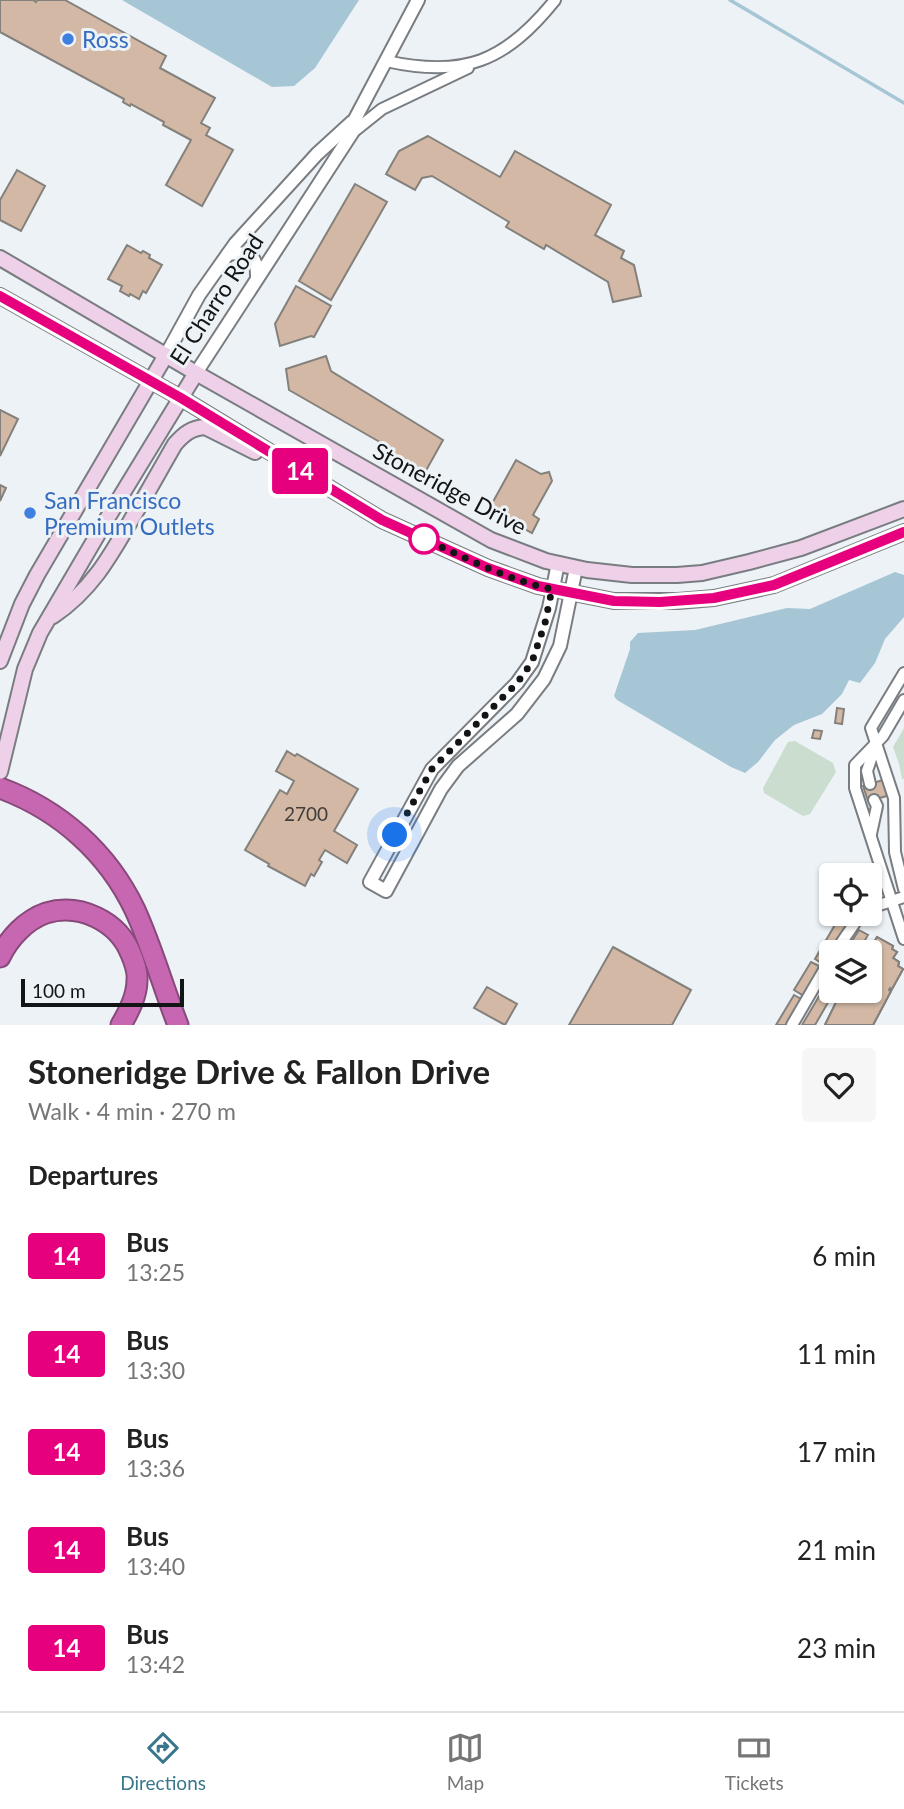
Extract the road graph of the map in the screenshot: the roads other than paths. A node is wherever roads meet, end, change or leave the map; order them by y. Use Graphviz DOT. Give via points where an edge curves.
graph roads {
  1 [pos="418,0"];
  2 [pos="555,0"];
  3 [pos="386,61"];
  4 [pos="483,61"];
  5 [pos="353,126"];
  6 [pos="228,254"];
  7 [pos="0,258"];
  8 [pos="257,276"];
  9 [pos="0,296"];
  10 [pos="166,355"];
  11 [pos="196,373"];
  12 [pos="150,381"];
  13 [pos="181,398"];
  14 [pos="289,465"];
  15 [pos="904,509"];
  16 [pos="904,532"];
  17 [pos="558,563"];
  18 [pos="576,568"];
  19 [pos="552,589"];
  20 [pos="571,593"];
  21 [pos="49,618"];
  22 [pos="0,661"];
  23 [pos="904,673"];
  24 [pos="904,700"];
  25 [pos="876,745"];
  26 [pos="0,772"];
  27 [pos="870,784"];
  28 [pos="0,788"];
  29 [pos="874,800"];
  30 [pos="871,837"];
  31 [pos="904,889"];
  32 [pos="904,897"];
  33 [pos="892,900"];
  34 [pos="882,904"];
  35 [pos="904,939"];
  36 [pos="0,957"];
  37 [pos="819,979"];
  38 [pos="121,1025"];
  39 [pos="178,1025"];
  40 [pos="792,1025"];
  1 -- 3 [label="street, El Charro Road"];
  2 -- 4 [label="street" via="525,33"];
  3 -- 4 [label="street" via="435,68"];
  3 -- 5 [label="street, El Charro Road"];
  4 -- 5 [label="street"];
  5 -- 6 [label="street, El Charro Road" via="317,154"];
  5 -- 8 [label="street, El Charro Road"];
  6 -- 8 [label="street" via="243,252 253,257"];
  6 -- 10 [label="street, El Charro Road"];
  7 -- 10 [label="main road, Stoneridge Drive"];
  8 -- 11 [label="street, El Charro Road"];
  9 -- 12 [label="main road"];
  10 -- 11 [label="main road, Stoneridge Drive"];
  10 -- 12 [label="main road, El Charro Road"];
  11 -- 13 [label="main road, El Charro Road"];
  11 -- 17 [label="main road, Stoneridge Drive" via="491,540"];
  12 -- 13 [label="main road"];
  12 -- 22 [label="main road, El Charro Road" via="37,575"];
  13 -- 14 [label="main road"];
  13 -- 21 [label="main road, El Charro Road"];
  14 -- 19 [label="main road" via="382,520 488,568"];
  14 -- 21 [label="main road" via="205,427 184,433 108,560 71,604"];
  15 -- 18 [label="main road, Stoneridge Drive" via="801,548 702,573 632,575"];
  16 -- 20 [label="main road" via="774,585 714,598 614,601"];
  17 -- 18 [label="main road, Stoneridge Drive"];
  17 -- 19 [label="street"];
  18 -- 20 [label="street"];
  19 -- 20 [label="main road"];
  19 -- 20 [label="street" via="532,662 432,769 370,882 386,891 458,766 517,713 544,679 560,646"];
  21 -- 26 [label="main road, El Charro Road" via="25,669"];
  23 -- 25 [label="street" via="871,728"];
  24 -- 25 [label="street"];
  25 -- 27 [label="street" via="867,771"];
  25 -- 30 [label="street" via="855,765 855,788"];
  25 -- 31 [label="street" via="894,798 895,852"];
  28 -- 39 [label="highway" via="20,795 74,830 117,877 135,910"];
  29 -- 30 [label="street" via="877,807"];
  30 -- 33 [label="street"];
  32 -- 33 [label="street"];
  33 -- 34 [label="street"];
  33 -- 35 [label="street"];
  36 -- 38 [label="highway" via="15,934 46,914 90,914 112,926 127,944 138,978"];
  37 -- 40 [label="street"];
}
